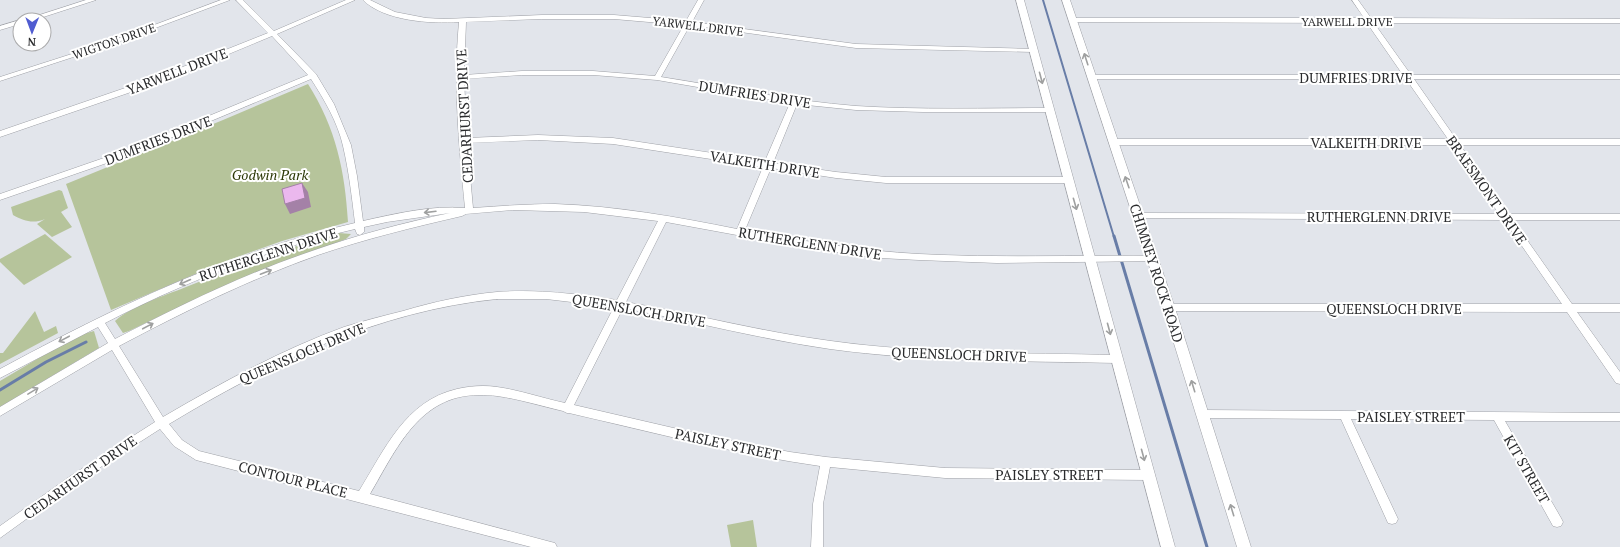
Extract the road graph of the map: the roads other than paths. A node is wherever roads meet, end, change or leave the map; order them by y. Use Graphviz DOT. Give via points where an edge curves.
graph roads {
  1 [pos="93,0"];
  2 [pos="227,0"];
  3 [pos="239,0"];
  4 [pos="352,0"];
  5 [pos="366,0"];
  6 [pos="701,0"];
  7 [pos="1020,0"];
  8 [pos="1066,0"];
  9 [pos="1355,0"];
  10 [pos="52,12"];
  11 [pos="1074,20"];
  12 [pos="463,21"];
  13 [pos="1369,21"];
  14 [pos="1620,21"];
  15 [pos="688,23"];
  16 [pos="12,24"];
  17 [pos="0,28"];
  18 [pos="274,34"];
  19 [pos="1033,50"];
  20 [pos="313,76"];
  21 [pos="1092,77"];
  22 [pos="1408,77"];
  23 [pos="1620,77"];
  24 [pos="460,78"];
  25 [pos="657,78"];
  26 [pos="0,79"];
  27 [pos="794,101"];
  28 [pos="1050,110"];
  29 [pos="0,134"];
  30 [pos="463,141"];
  31 [pos="1113,142"];
  32 [pos="1454,142"];
  33 [pos="1620,142"];
  34 [pos="768,164"];
  35 [pos="1068,180"];
  36 [pos="0,197"];
  37 [pos="469,211"];
  38 [pos="1138,216"];
  39 [pos="1506,217"];
  40 [pos="1620,217"];
  41 [pos="663,218"];
  42 [pos="359,226"];
  43 [pos="740,233"];
  44 [pos="361,239"];
  45 [pos="1090,258"];
  46 [pos="1152,259"];
  47 [pos="621,303"];
  48 [pos="1169,308"];
  49 [pos="1570,308"];
  50 [pos="1620,308"];
  51 [pos="99,321"];
  52 [pos="114,344"];
  53 [pos="1117,358"];
  54 [pos="0,374"];
  55 [pos="1620,380"];
  56 [pos="567,409"];
  57 [pos="0,412"];
  58 [pos="1202,414"];
  59 [pos="1344,415"];
  60 [pos="1497,416"];
  61 [pos="1620,417"];
  62 [pos="161,422"];
  63 [pos="826,462"];
  64 [pos="1148,475"];
  65 [pos="362,497"];
  66 [pos="1392,519"];
  67 [pos="1556,522"];
  68 [pos="0,533"];
  69 [pos="551,547"];
  70 [pos="816,547"];
  71 [pos="1168,547"];
  72 [pos="1244,547"];
  1 -- 10 [label="street"];
  2 -- 26 [label="street, WIGTON DRIVE" via="108,44"];
  3 -- 18 [label="street"];
  4 -- 18 [label="street, YARWELL DRIVE"];
  5 -- 12 [label="street, YARWELL DRIVE" via="408,18"];
  6 -- 15 [label="street"];
  7 -- 19 [label="main road"];
  8 -- 11 [label="main road, CHIMNEY ROCK ROAD"];
  9 -- 13 [label="street, BRAESMONT DRIVE"];
  11 -- 13 [label="street, YARWELL DRIVE"];
  21 -- 11 [label="main road, CHIMNEY ROCK ROAD, one-way"];
  12 -- 15 [label="street, YARWELL DRIVE" via="586,16"];
  12 -- 24 [label="street, CEDARHURST DRIVE"];
  13 -- 14 [label="street, YARWELL DRIVE"];
  13 -- 22 [label="street, BRAESMONT DRIVE"];
  15 -- 19 [label="street, YARWELL DRIVE" via="856,46"];
  15 -- 25 [label="street"];
  16 -- 17 [label="street"];
  18 -- 20 [label="street"];
  18 -- 29 [label="street, YARWELL DRIVE" via="163,78"];
  19 -- 28 [label="main road, one-way"];
  20 -- 36 [label="street, DUMFRIES DRIVE" via="127,153"];
  20 -- 42 [label="street" via="330,104 347,145"];
  21 -- 22 [label="street, DUMFRIES DRIVE"];
  21 -- 31 [label="main road, CHIMNEY ROCK ROAD"];
  22 -- 23 [label="street, DUMFRIES DRIVE"];
  22 -- 32 [label="street, BRAESMONT DRIVE"];
  24 -- 25 [label="street, DUMFRIES DRIVE" via="550,72"];
  24 -- 30 [label="street, CEDARHURST DRIVE"];
  25 -- 27 [label="street, DUMFRIES DRIVE"];
  27 -- 28 [label="street, DUMFRIES DRIVE" via="883,109"];
  27 -- 34 [label="street"];
  28 -- 35 [label="main road"];
  30 -- 34 [label="street, VALKEITH DRIVE" via="520,137 576,138"];
  30 -- 37 [label="street, CEDARHURST DRIVE"];
  31 -- 32 [label="street, VALKEITH DRIVE"];
  38 -- 31 [label="main road, CHIMNEY ROCK ROAD, one-way"];
  32 -- 33 [label="street, VALKEITH DRIVE"];
  32 -- 39 [label="street, BRAESMONT DRIVE"];
  34 -- 35 [label="street, VALKEITH DRIVE" via="886,180"];
  34 -- 43 [label="street"];
  35 -- 45 [label="main road, one-way"];
  37 -- 41 [label="street, RUTHERGLENN DRIVE" via="548,207 612,211"];
  37 -- 42 [label="street, RUTHERGLENN DRIVE, one-way" via="450,210 415,214"];
  37 -- 44 [label="street, RUTHERGLENN DRIVE"];
  38 -- 39 [label="street, RUTHERGLENN DRIVE"];
  38 -- 46 [label="main road, CHIMNEY ROCK ROAD"];
  39 -- 40 [label="street, RUTHERGLENN DRIVE"];
  39 -- 49 [label="street, BRAESMONT DRIVE"];
  41 -- 43 [label="street, RUTHERGLENN DRIVE"];
  41 -- 47 [label="street"];
  42 -- 44 [label="street"];
  42 -- 51 [label="street, RUTHERGLENN DRIVE, one-way" via="287,245 224,266"];
  43 -- 45 [label="street, RUTHERGLENN DRIVE" via="842,250 907,257"];
  52 -- 44 [label="street, RUTHERGLENN DRIVE, one-way" via="169,315 258,275"];
  45 -- 46 [label="street, RUTHERGLENN DRIVE"];
  45 -- 53 [label="main road, one-way"];
  46 -- 48 [label="main road, CHIMNEY ROCK ROAD"];
  47 -- 53 [label="street, QUEENSLOCH DRIVE" via="789,339 874,351 964,356"];
  47 -- 56 [label="street"];
  47 -- 62 [label="street, QUEENSLOCH DRIVE" via="570,296 507,295 447,303 348,330 260,368"];
  48 -- 49 [label="street, QUEENSLOCH DRIVE"];
  58 -- 48 [label="main road, CHIMNEY ROCK ROAD, one-way"];
  49 -- 50 [label="street, QUEENSLOCH DRIVE"];
  49 -- 55 [label="street, BRAESMONT DRIVE"];
  51 -- 52 [label="street, CONTOUR PLACE"];
  51 -- 54 [label="street, RUTHERGLENN DRIVE, one-way"];
  57 -- 52 [label="street, RUTHERGLENN DRIVE, one-way"];
  52 -- 62 [label="street, CONTOUR PLACE"];
  53 -- 64 [label="main road, one-way"];
  56 -- 63 [label="street, PAISLEY STREET" via="708,441"];
  56 -- 65 [label="street, PAISLEY STREET" via="479,389 448,395 419,411 408,423"];
  58 -- 59 [label="street, PAISLEY STREET"];
  72 -- 58 [label="main road, CHIMNEY ROCK ROAD, one-way"];
  59 -- 60 [label="street, PAISLEY STREET"];
  59 -- 66 [label="street"];
  60 -- 61 [label="street, PAISLEY STREET"];
  60 -- 67 [label="street, KIT STREET"];
  62 -- 65 [label="street, CONTOUR PLACE" via="178,443 196,455"];
  62 -- 68 [label="street, CEDARHURST DRIVE" via="77,476"];
  63 -- 64 [label="street, PAISLEY STREET" via="945,473"];
  63 -- 70 [label="street" via="818,504"];
  64 -- 71 [label="main road"];
  65 -- 69 [label="street, CONTOUR PLACE"];
}
